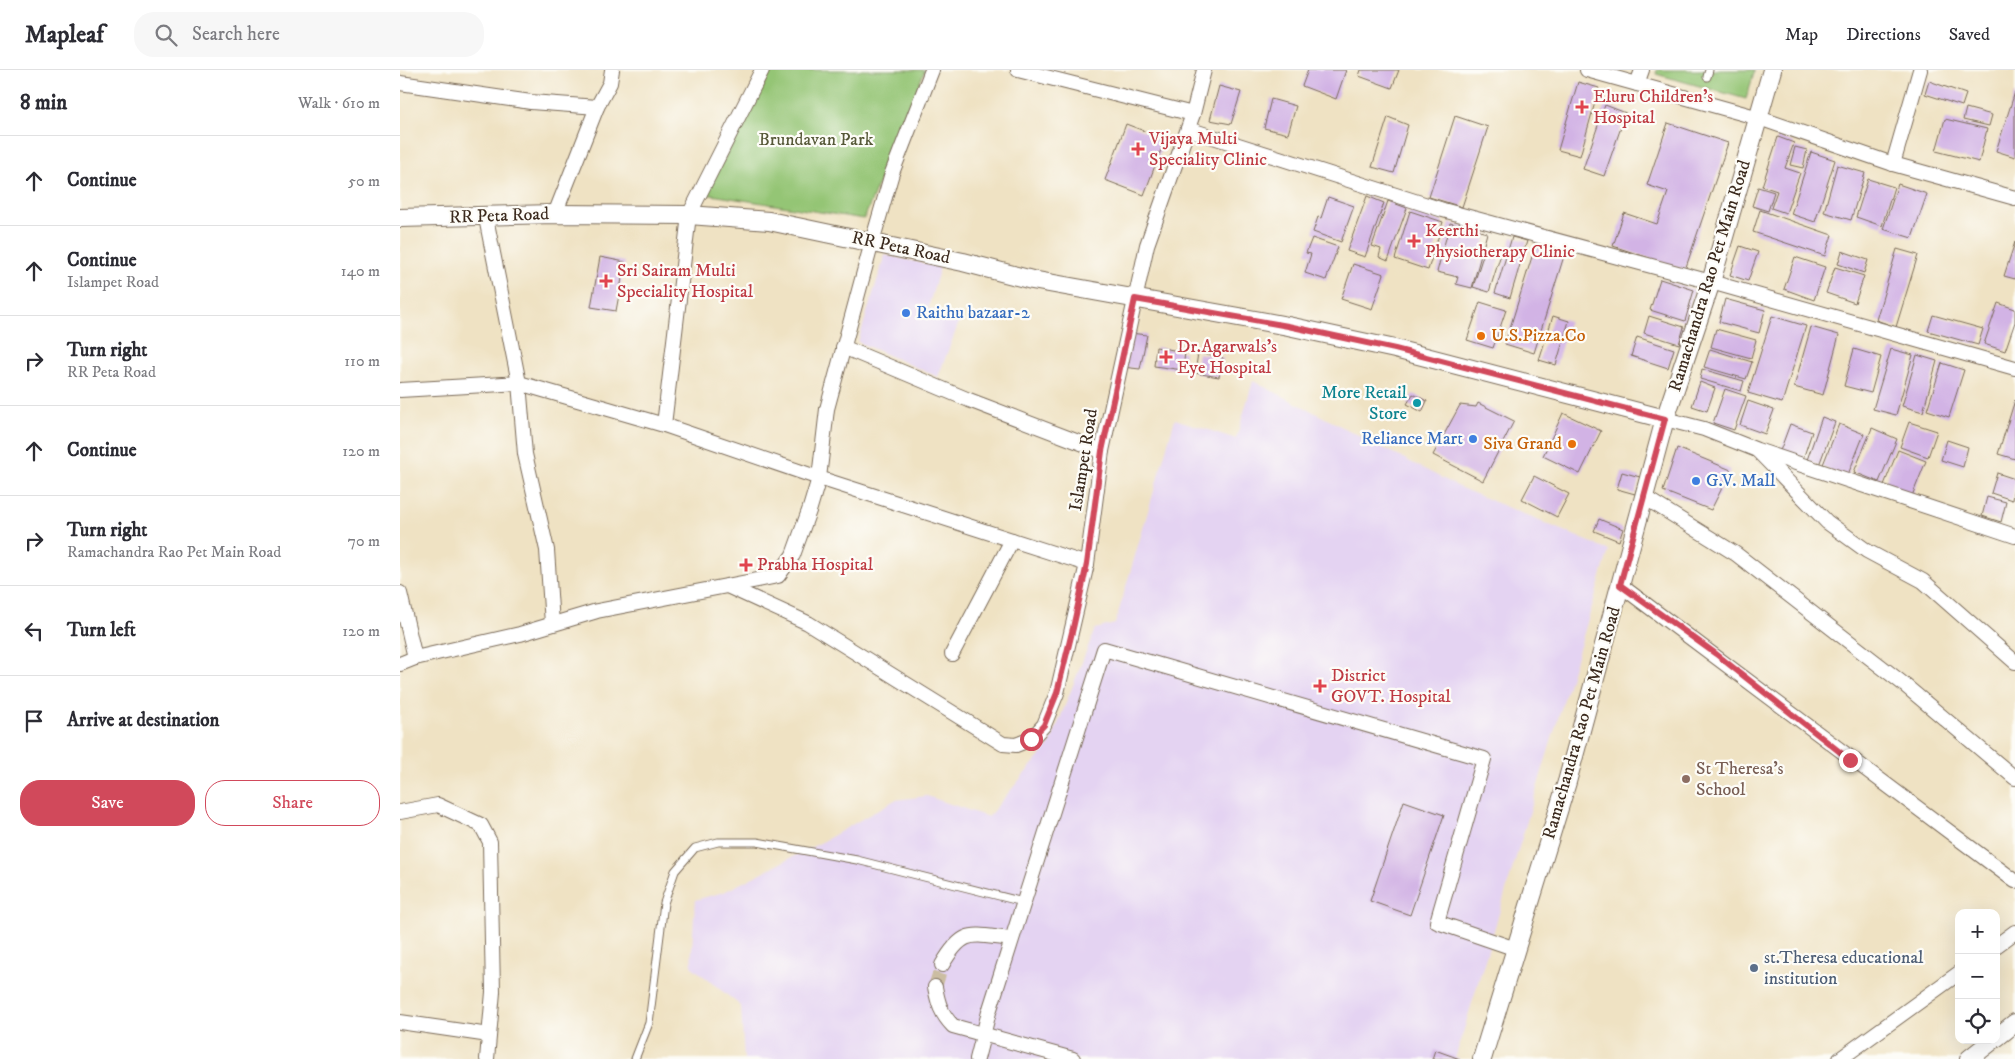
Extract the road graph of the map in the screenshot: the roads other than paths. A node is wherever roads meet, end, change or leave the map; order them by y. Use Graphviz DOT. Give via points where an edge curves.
graph roads {
  1 [pos="612,70"];
  2 [pos="762,70"];
  3 [pos="932,70"];
  4 [pos="1018,70"];
  5 [pos="1204,70"];
  6 [pos="1587,70"];
  7 [pos="1642,70"];
  8 [pos="1772,70"];
  9 [pos="1920,70"];
  10 [pos="400,83"];
  11 [pos="1638,84"];
  12 [pos="597,107"];
  13 [pos="1193,114"];
  14 [pos="1759,118"];
  15 [pos="1188,129"];
  16 [pos="1893,164"];
  17 [pos="2015,198"];
  18 [pos="555,214"];
  19 [pos="689,215"];
  20 [pos="400,218"];
  21 [pos="486,218"];
  22 [pos="872,242"];
  23 [pos="1711,282"];
  24 [pos="1135,299"];
  25 [pos="843,347"];
  26 [pos="2015,368"];
  27 [pos="519,383"];
  28 [pos="400,390"];
  29 [pos="1665,419"];
  30 [pos="664,425"];
  31 [pos="1757,450"];
  32 [pos="1102,451"];
  33 [pos="819,478"];
  34 [pos="1644,497"];
  35 [pos="2015,536"];
  36 [pos="1012,540"];
  37 [pos="1087,564"];
  38 [pos="1620,585"];
  39 [pos="726,586"];
  40 [pos="400,593"];
  41 [pos="552,624"];
  42 [pos="952,654"];
  43 [pos="415,658"];
  44 [pos="2015,662"];
  45 [pos="400,664"];
  46 [pos="2015,778"];
  47 [pos="400,812"];
  48 [pos="2015,881"];
  49 [pos="1023,902"];
  50 [pos="2015,932"];
  51 [pos="1011,939"];
  52 [pos="2000,943"];
  53 [pos="1516,949"];
  54 [pos="942,965"];
  55 [pos="1955,976"];
  56 [pos="935,987"];
  57 [pos="400,1022"];
  58 [pos="2015,1023"];
  59 [pos="489,1034"];
  60 [pos="983,1034"];
  61 [pos="2000,1035"];
  62 [pos="1988,1044"];
  63 [pos="487,1059"];
  64 [pos="635,1059"];
  65 [pos="977,1059"];
  66 [pos="1073,1059"];
  67 [pos="1482,1059"];
  68 [pos="1840,1059"];
  69 [pos="1968,1059"];
  1 -- 12 [label="street" via="610,83"];
  2 -- 19 [label="street"];
  3 -- 22 [label="street" via="892,173"];
  4 -- 13 [label="street"];
  5 -- 13 [label="street, Islampet Road"];
  6 -- 11 [label="street"];
  7 -- 11 [label="street"];
  8 -- 14 [label="street, Ramachandra Rao Pet Main Road"];
  9 -- 16 [label="street"];
  10 -- 12 [label="street" via="531,102"];
  11 -- 14 [label="street"];
  12 -- 18 [label="street"];
  13 -- 15 [label="street, Islampet Road"];
  14 -- 16 [label="street"];
  14 -- 23 [label="street, Ramachandra Rao Pet Main Road"];
  15 -- 23 [label="street" via="1444,210"];
  15 -- 24 [label="street, Islampet Road" via="1147,245"];
  16 -- 17 [label="street"];
  18 -- 19 [label="street, RR Peta Road"];
  18 -- 21 [label="street, RR Peta Road"];
  19 -- 22 [label="street, RR Peta Road" via="769,221"];
  19 -- 30 [label="street"];
  20 -- 21 [label="street, RR Peta Road"];
  21 -- 27 [label="street"];
  22 -- 24 [label="street, RR Peta Road" via="1032,280"];
  22 -- 25 [label="street"];
  23 -- 26 [label="street"];
  23 -- 29 [label="street, Ramachandra Rao Pet Main Road"];
  24 -- 29 [label="street, RR Peta Road" via="1395,349"];
  24 -- 32 [label="street, Islampet Road"];
  25 -- 32 [label="street"];
  25 -- 33 [label="street" via="828,409"];
  27 -- 28 [label="street"];
  27 -- 30 [label="street"];
  27 -- 41 [label="street" via="525,454 547,550"];
  29 -- 31 [label="street"];
  29 -- 34 [label="street, Ramachandra Rao Pet Main Road"];
  30 -- 33 [label="street"];
  31 -- 35 [label="street"];
  31 -- 44 [label="street" via="1827,522 1867,551 1922,581"];
  32 -- 37 [label="street, Islampet Road"];
  33 -- 36 [label="street"];
  33 -- 39 [label="street" via="793,555 778,576"];
  34 -- 38 [label="street, Ramachandra Rao Pet Main Road"];
  34 -- 46 [label="street" via="1736,554 1901,682"];
  36 -- 37 [label="street"];
  36 -- 42 [label="street"];
  37 -- 39 [label="street, Islampet Road" via="1057,693 1044,725 1031,739 1016,745 1002,744 808,623"];
  38 -- 48 [label="street"];
  38 -- 53 [label="street, Ramachandra Rao Pet Main Road" via="1567,782"];
  39 -- 41 [label="street" via="597,611"];
  40 -- 43 [label="street"];
  41 -- 43 [label="street"];
  43 -- 45 [label="street"];
  47 -- 59 [label="street" via="438,805 481,825 490,842 493,992"];
  49 -- 51 [label="street"];
  49 -- 53 [label="street" via="1104,649 1484,759 1437,922"];
  49 -- 64 [label="lane" via="857,860 757,842 718,842 695,848 675,871 664,903 649,1023"];
  50 -- 52 [label="street"];
  51 -- 54 [label="street" via="969,935 953,945"];
  51 -- 60 [label="street"];
  53 -- 67 [label="street, Ramachandra Rao Pet Main Road"];
  55 -- 68 [label="street"];
  56 -- 60 [label="street" via="938,1004 953,1026"];
  57 -- 59 [label="street"];
  58 -- 61 [label="street"];
  59 -- 63 [label="street"];
  60 -- 65 [label="street"];
  60 -- 66 [label="street"];
  62 -- 69 [label="street"];
}
